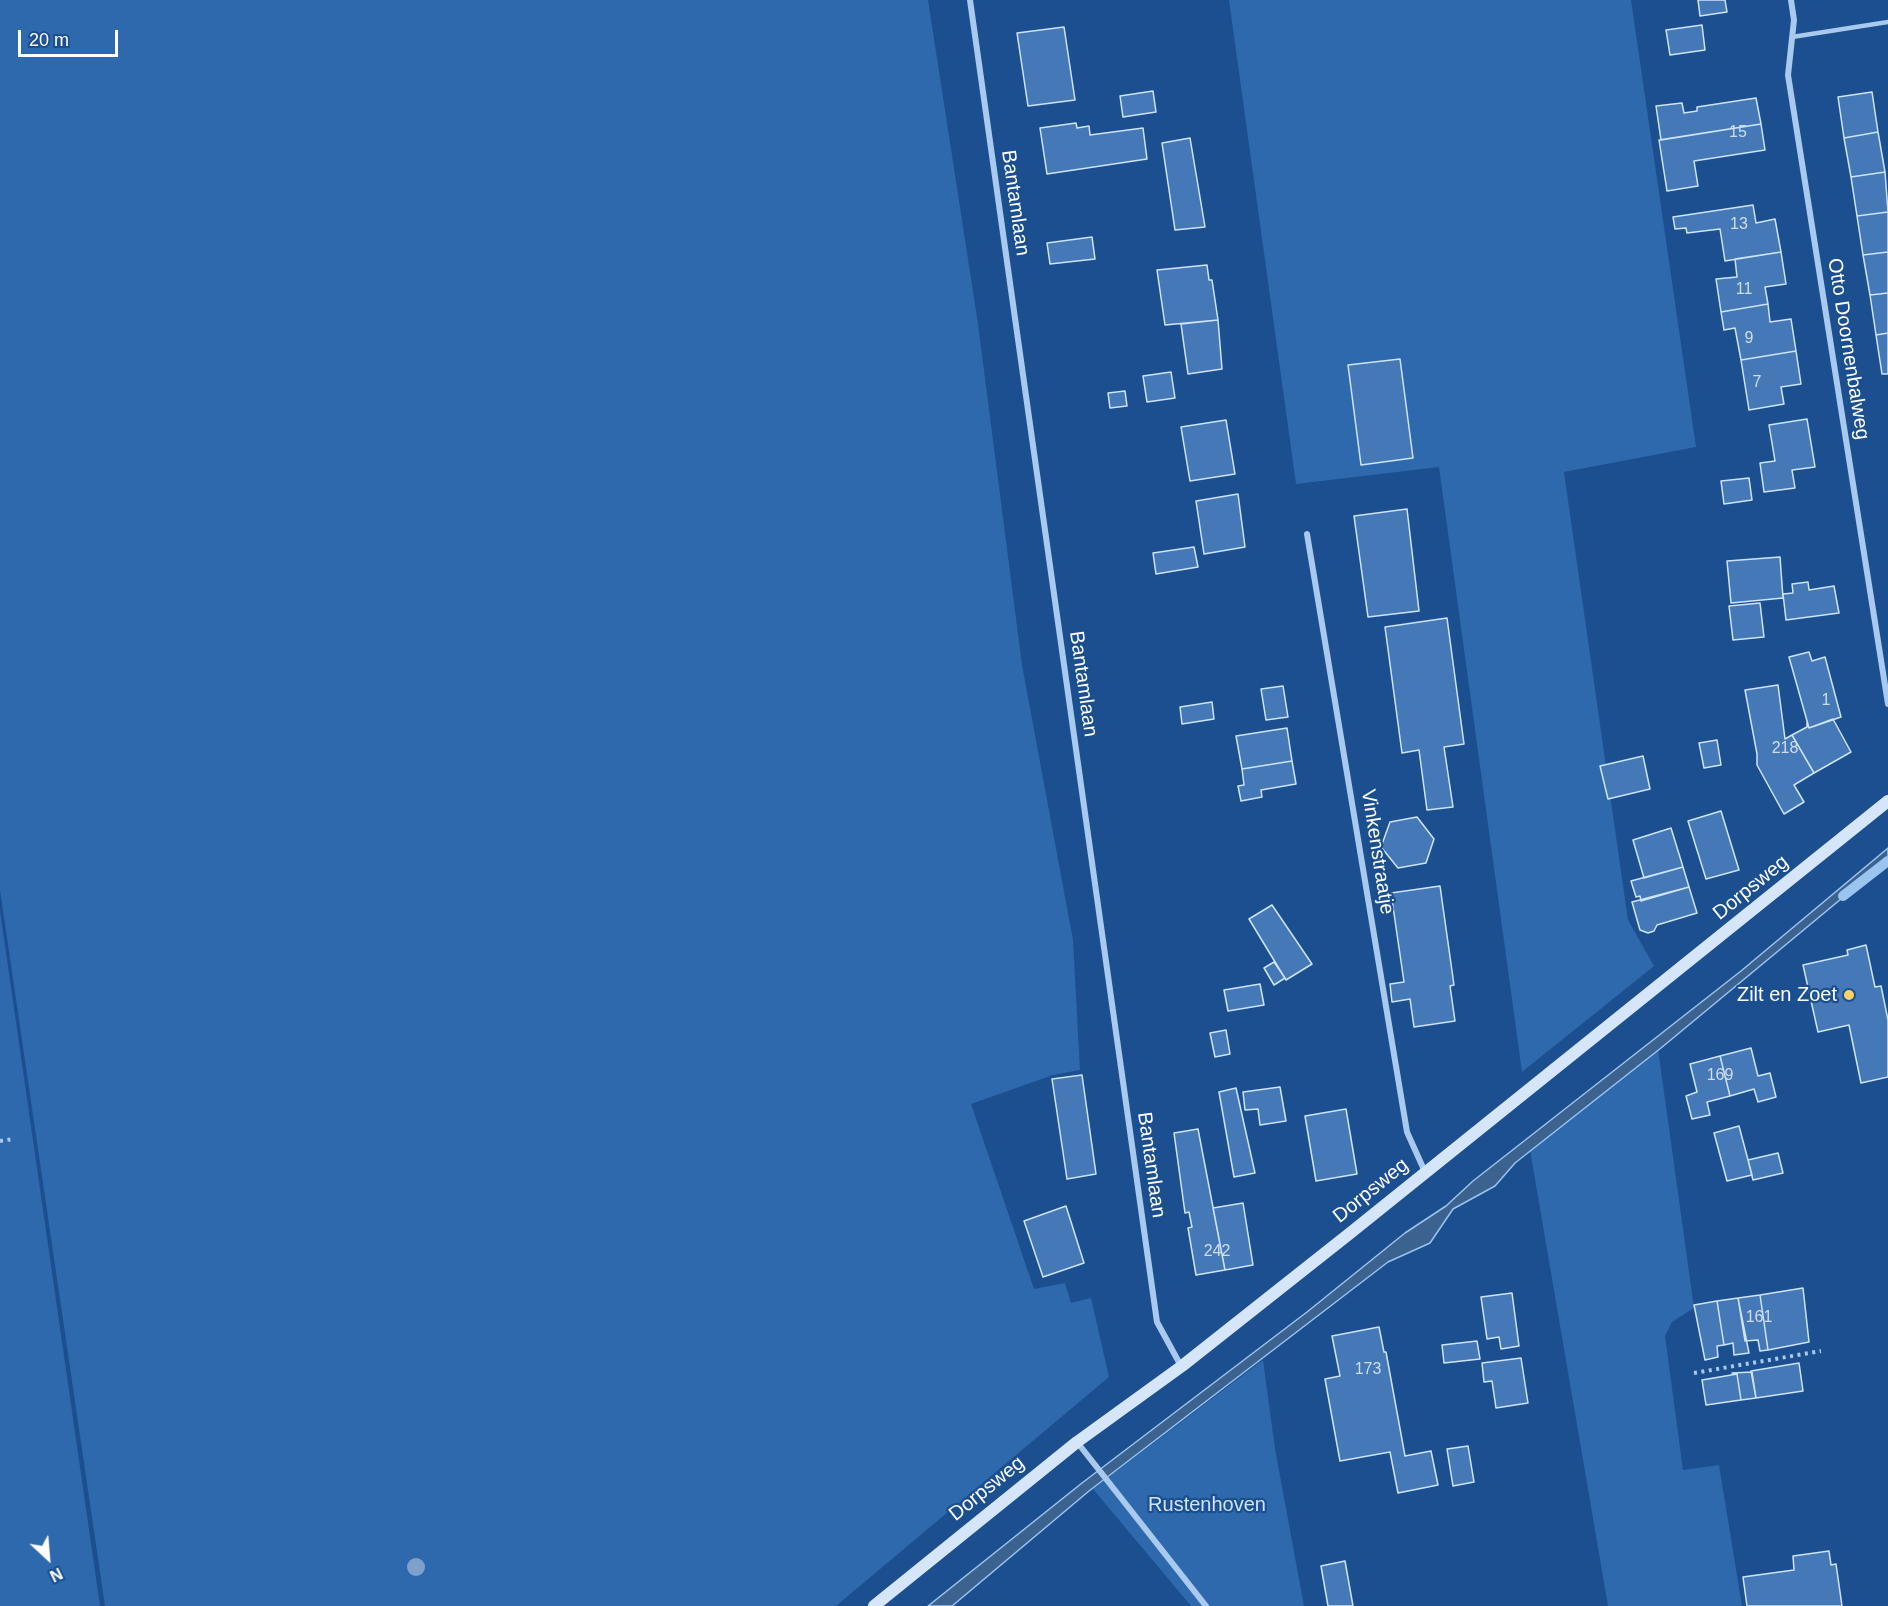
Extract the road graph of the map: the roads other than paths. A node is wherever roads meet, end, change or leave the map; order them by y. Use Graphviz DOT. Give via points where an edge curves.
graph roads {
  1 [pos="970,0"];
  2 [pos="1791,0"];
  3 [pos="1888,22"];
  4 [pos="1792,37"];
  5 [pos="1307,534"];
  6 [pos="1888,704"];
  7 [pos="1888,801"];
  8 [pos="1425,1172"];
  9 [pos="1182,1366"];
  10 [pos="1077,1442"];
  11 [pos="874,1606"];
  12 [pos="1206,1606"];
  1 -- 9 [label="street, Bantamlaan" via="1157,1322"];
  2 -- 4 [label="street, Otto Doornenbalweg"];
  3 -- 4 [label="lane"];
  4 -- 6 [label="street, Otto Doornenbalweg" via="1788,75"];
  5 -- 8 [label="street, Vinkenstraatje" via="1407,1132"];
  7 -- 8 [label="street, Dorpsweg"];
  8 -- 9 [label="street, Dorpsweg"];
  9 -- 10 [label="street, Dorpsweg"];
  10 -- 11 [label="street, Dorpsweg"];
  10 -- 12 [label="street"];
}
